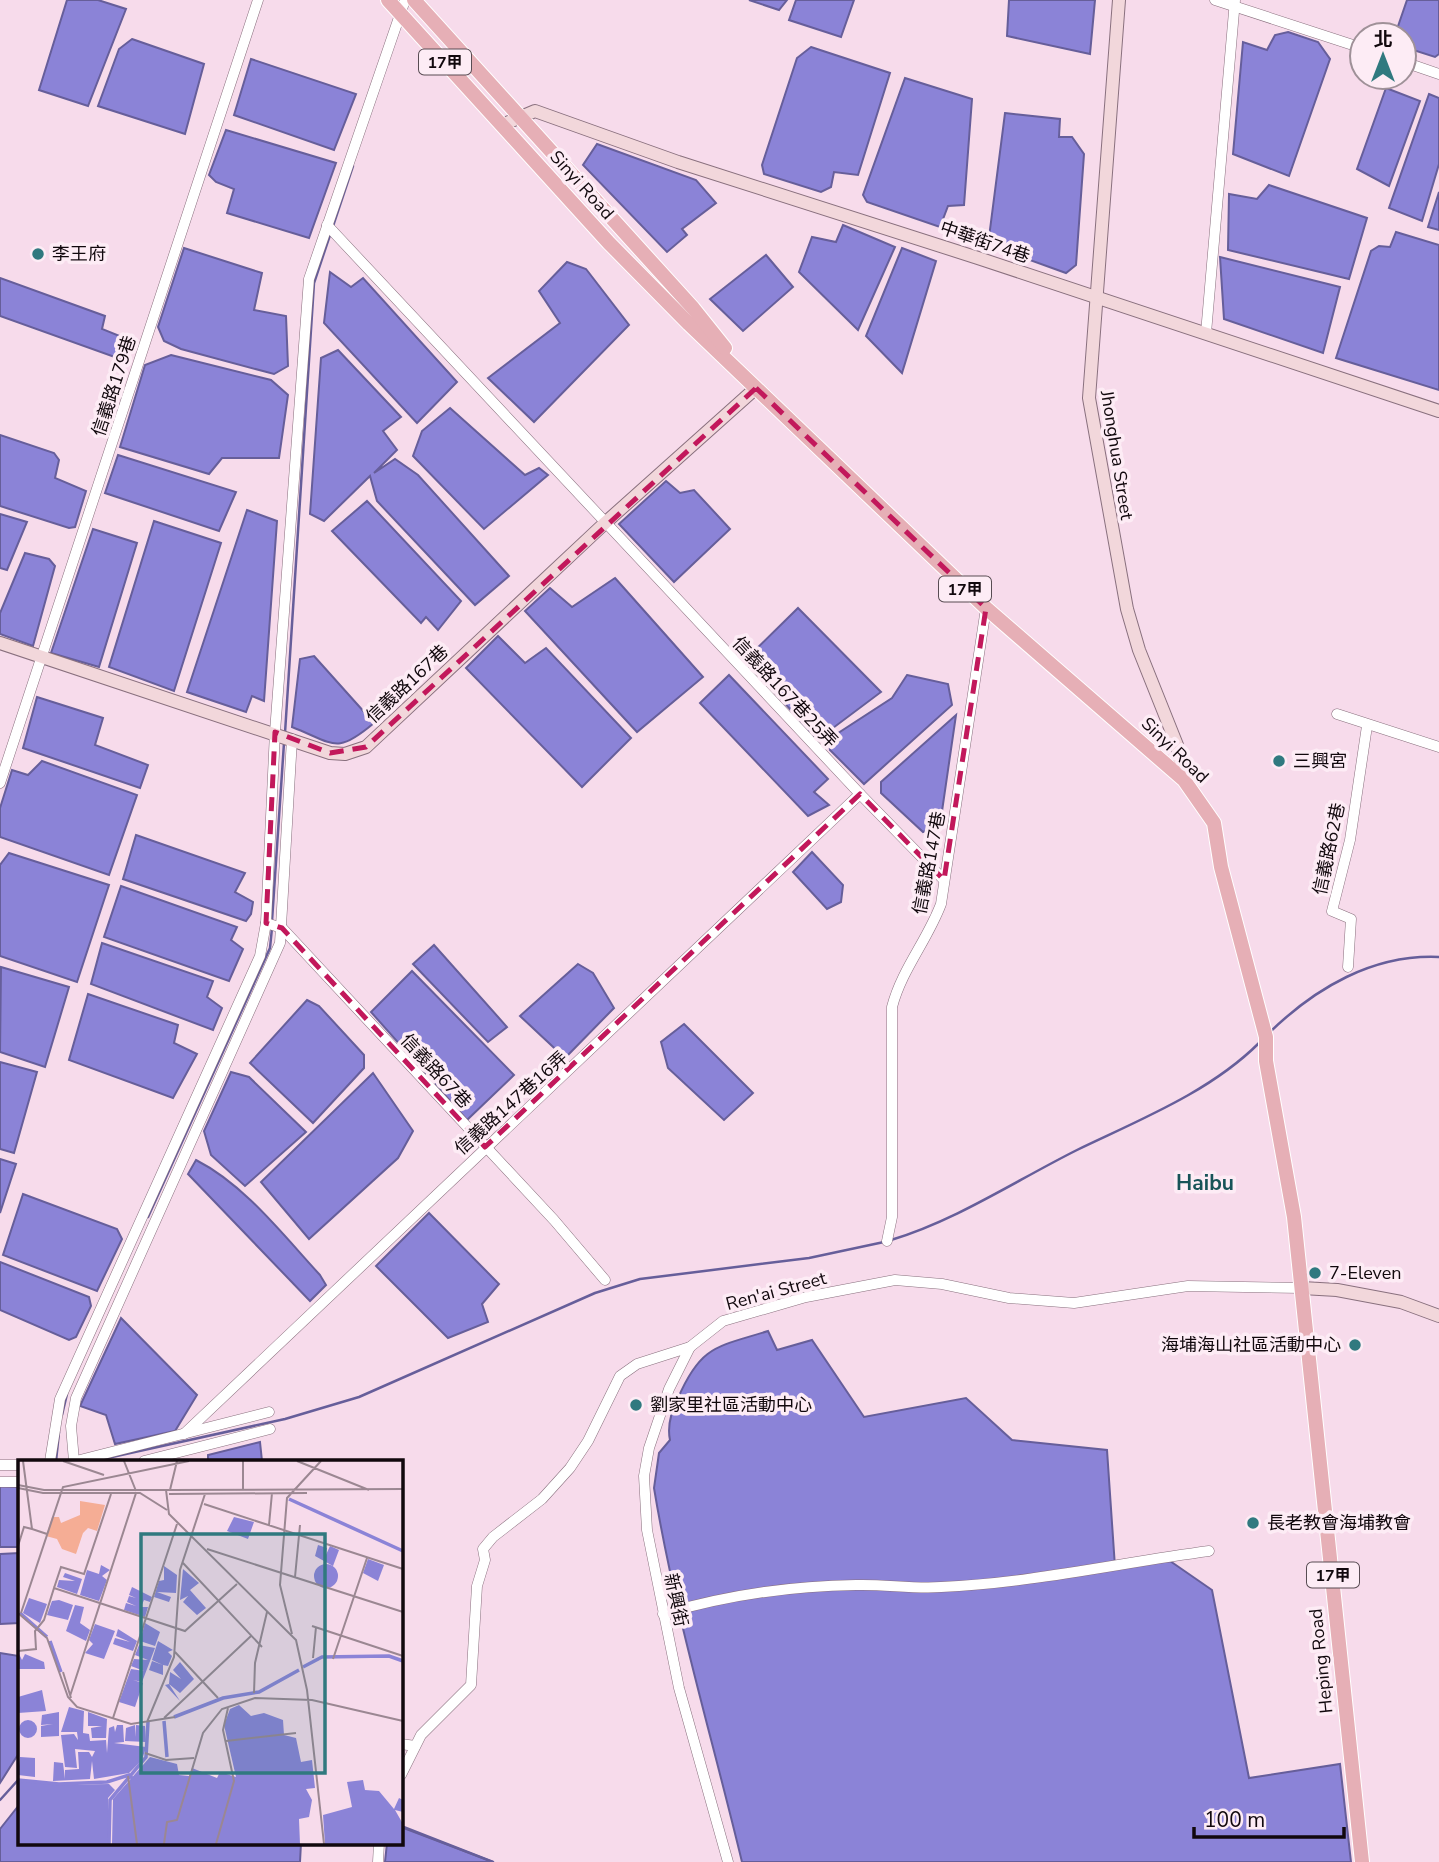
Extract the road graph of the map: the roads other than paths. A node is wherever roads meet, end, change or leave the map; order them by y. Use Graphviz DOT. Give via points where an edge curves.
graph roads {
  1 [pos="258,0"];
  2 [pos="388,0"];
  3 [pos="1119,0"];
  4 [pos="1214,0"];
  5 [pos="411,3"];
  6 [pos="1234,3"];
  7 [pos="1348,43"];
  8 [pos="1418,67"];
  9 [pos="1439,74"];
  10 [pos="520,116"];
  11 [pos="502,125"];
  12 [pos="327,225"];
  13 [pos="1096,299"];
  14 [pos="1206,333"];
  15 [pos="756,388"];
  16 [pos="1439,411"];
  17 [pos="605,523"];
  18 [pos="986,608"];
  19 [pos="0,643"];
  20 [pos="42,657"];
  21 [pos="1337,714"];
  22 [pos="1367,726"];
  23 [pos="275,732"];
  24 [pos="291,738"];
  25 [pos="1439,747"];
  26 [pos="1184,780"];
  27 [pos="0,783"];
  28 [pos="860,794"];
  29 [pos="944,880"];
  30 [pos="266,923"];
  31 [pos="282,928"];
  32 [pos="1348,967"];
  33 [pos="485,1147"];
  34 [pos="887,1241"];
  35 [pos="605,1280"];
  36 [pos="1302,1288"];
  37 [pos="1439,1316"];
  38 [pos="690,1346"];
  39 [pos="269,1412"];
  40 [pos="270,1429"];
  41 [pos="184,1434"];
  42 [pos="50,1460"];
  43 [pos="75,1460"];
  44 [pos="79,1460"];
  45 [pos="148,1460"];
  46 [pos="0,1465"];
  47 [pos="18,1465"];
  48 [pos="0,1482"];
  49 [pos="18,1482"];
  50 [pos="1209,1550"];
  51 [pos="663,1614"];
  52 [pos="402,1744"];
  53 [pos="415,1746"];
  54 [pos="402,1773"];
  55 [pos="379,1844"];
  56 [pos="378,1862"];
  57 [pos="728,1862"];
  58 [pos="1362,1862"];
  1 -- 20 [label="street, 信義路179巷"];
  2 -- 5 [label="main road, Sinyi Road / 17甲"];
  3 -- 13 [label="street, Jhonghua Street"];
  4 -- 6 [label="street"];
  5 -- 10 [label="main road, Sinyi Road / 17甲"];
  5 -- 11 [label="main road, Sinyi Road / 17甲"];
  5 -- 12 [label="street"];
  6 -- 7 [label="street"];
  6 -- 14 [label="street"];
  8 -- 9 [label="street"];
  10 -- 11 [label="street"];
  10 -- 13 [label="street, 中華街74巷" via="535,111"];
  10 -- 15 [label="main road, Sinyi Road / 17甲" via="693,308"];
  11 -- 15 [label="main road, Sinyi Road / 17甲" via="608,243"];
  12 -- 17 [label="street, 信義路167巷25弄"];
  12 -- 23 [label="street" via="309,279"];
  13 -- 14 [label="street, 中華街74巷"];
  13 -- 26 [label="street, Jhonghua Street" via="1088,398 1118,564 1139,650 1177,745"];
  14 -- 16 [label="street, 中華街74巷"];
  15 -- 17 [label="street, 信義路167巷"];
  15 -- 18 [label="main road, Sinyi Road / 17甲"];
  17 -- 24 [label="street, 信義路167巷" via="366,747 338,753"];
  17 -- 28 [label="street, 信義路167巷25弄"];
  18 -- 26 [label="main road, Sinyi Road / 17甲"];
  18 -- 29 [label="street, 信義路147巷"];
  19 -- 20 [label="street, 信義路167巷"];
  20 -- 23 [label="street, 信義路167巷"];
  20 -- 27 [label="street, 信義路179巷"];
  21 -- 22 [label="street"];
  22 -- 25 [label="street"];
  22 -- 32 [label="street, 信義路62巷" via="1350,840 1332,911 1351,919"];
  23 -- 24 [label="street, 信義路167巷"];
  23 -- 30 [label="street"];
  24 -- 31 [label="street"];
  26 -- 36 [label="main road, Sinyi Road / 17甲" via="1214,823 1221,867 1265,1033"];
  28 -- 29 [label="street, 信義路167巷25弄"];
  28 -- 33 [label="street, 信義路147巷16弄"];
  29 -- 34 [label="street, 信義路147巷" via="933,926 899,981 892,1007 892,1217"];
  30 -- 31 [label="street, 信義路67巷"];
  30 -- 42 [label="street" via="260,956 60,1399"];
  31 -- 33 [label="street, 信義路67巷"];
  31 -- 43 [label="street" via="260,992 76,1398 71,1426"];
  33 -- 35 [label="street, 信義路67巷"];
  33 -- 41 [label="street, 信義路147巷16弄"];
  36 -- 37 [label="street" via="1401,1302"];
  36 -- 38 [label="street, Ren'ai Street" via="1188,1286 1074,1303 895,1280 806,1297 723,1321"];
  36 -- 58 [label="main road, Heping Road / 17甲"];
  38 -- 51 [label="street, 新興街" via="669,1389 646,1463 647,1530"];
  38 -- 53 [label="street, Ren'ai Street" via="637,1364 620,1376 570,1468 542,1499 483,1549 471,1685"];
  39 -- 41 [label="street"];
  40 -- 45 [label="street"];
  41 -- 44 [label="street"];
  46 -- 47 [label="street"];
  48 -- 49 [label="street"];
  50 -- 51 [label="street" via="1032,1581 749,1592"];
  51 -- 57 [label="street, 新興街"];
  52 -- 53 [label="street"];
  53 -- 54 [label="street, Ren'ai Street"];
  55 -- 56 [label="street"];
}
